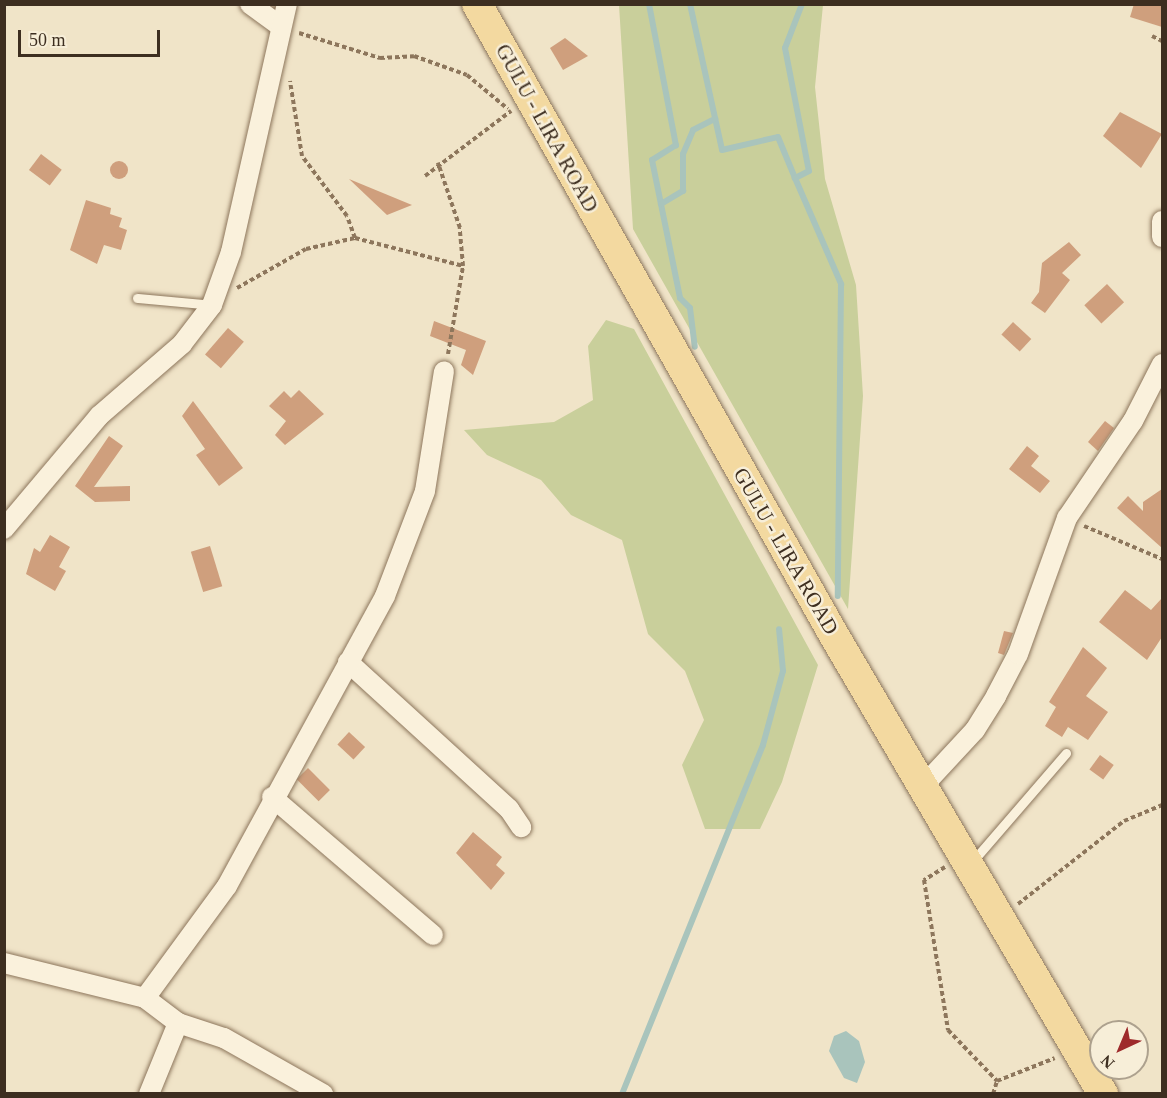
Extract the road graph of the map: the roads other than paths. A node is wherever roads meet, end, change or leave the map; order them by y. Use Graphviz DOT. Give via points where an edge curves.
graph roads {
  1 [pos="250,4"];
  2 [pos="287,4"];
  3 [pos="477,4"];
  4 [pos="279,25"];
  5 [pos="1162,221"];
  6 [pos="1162,237"];
  7 [pos="137,298"];
  8 [pos="212,305"];
  9 [pos="1162,364"];
  10 [pos="444,371"];
  11 [pos="4,529"];
  12 [pos="348,662"];
  13 [pos="1066,753"];
  14 [pos="924,785"];
  15 [pos="272,797"];
  16 [pos="521,827"];
  17 [pos="964,855"];
  18 [pos="433,935"];
  19 [pos="4,963"];
  20 [pos="145,998"];
  21 [pos="178,1023"];
  22 [pos="149,1094"];
  23 [pos="323,1094"];
  24 [pos="1103,1094"];
  1 -- 4 [label="street"];
  2 -- 4 [label="street"];
  3 -- 14 [label="main road, GULU - LIRA ROAD"];
  4 -- 8 [label="street" via="231,252"];
  5 -- 6 [label="street"];
  7 -- 8 [label="lane"];
  8 -- 11 [label="street" via="182,344 99,416"];
  9 -- 14 [label="street" via="1133,421 1067,518 1018,654 996,696 975,730"];
  10 -- 12 [label="street" via="434,448 409,540"];
  12 -- 15 [label="street"];
  12 -- 16 [label="street" via="509,809"];
  13 -- 17 [label="lane"];
  14 -- 17 [label="main road, GULU - LIRA ROAD"];
  15 -- 18 [label="street"];
  15 -- 20 [label="street" via="226,886"];
  17 -- 24 [label="main road, GULU - LIRA ROAD"];
  19 -- 20 [label="street"];
  20 -- 21 [label="street"];
  21 -- 22 [label="street"];
  21 -- 23 [label="street" via="224,1038"];
}
